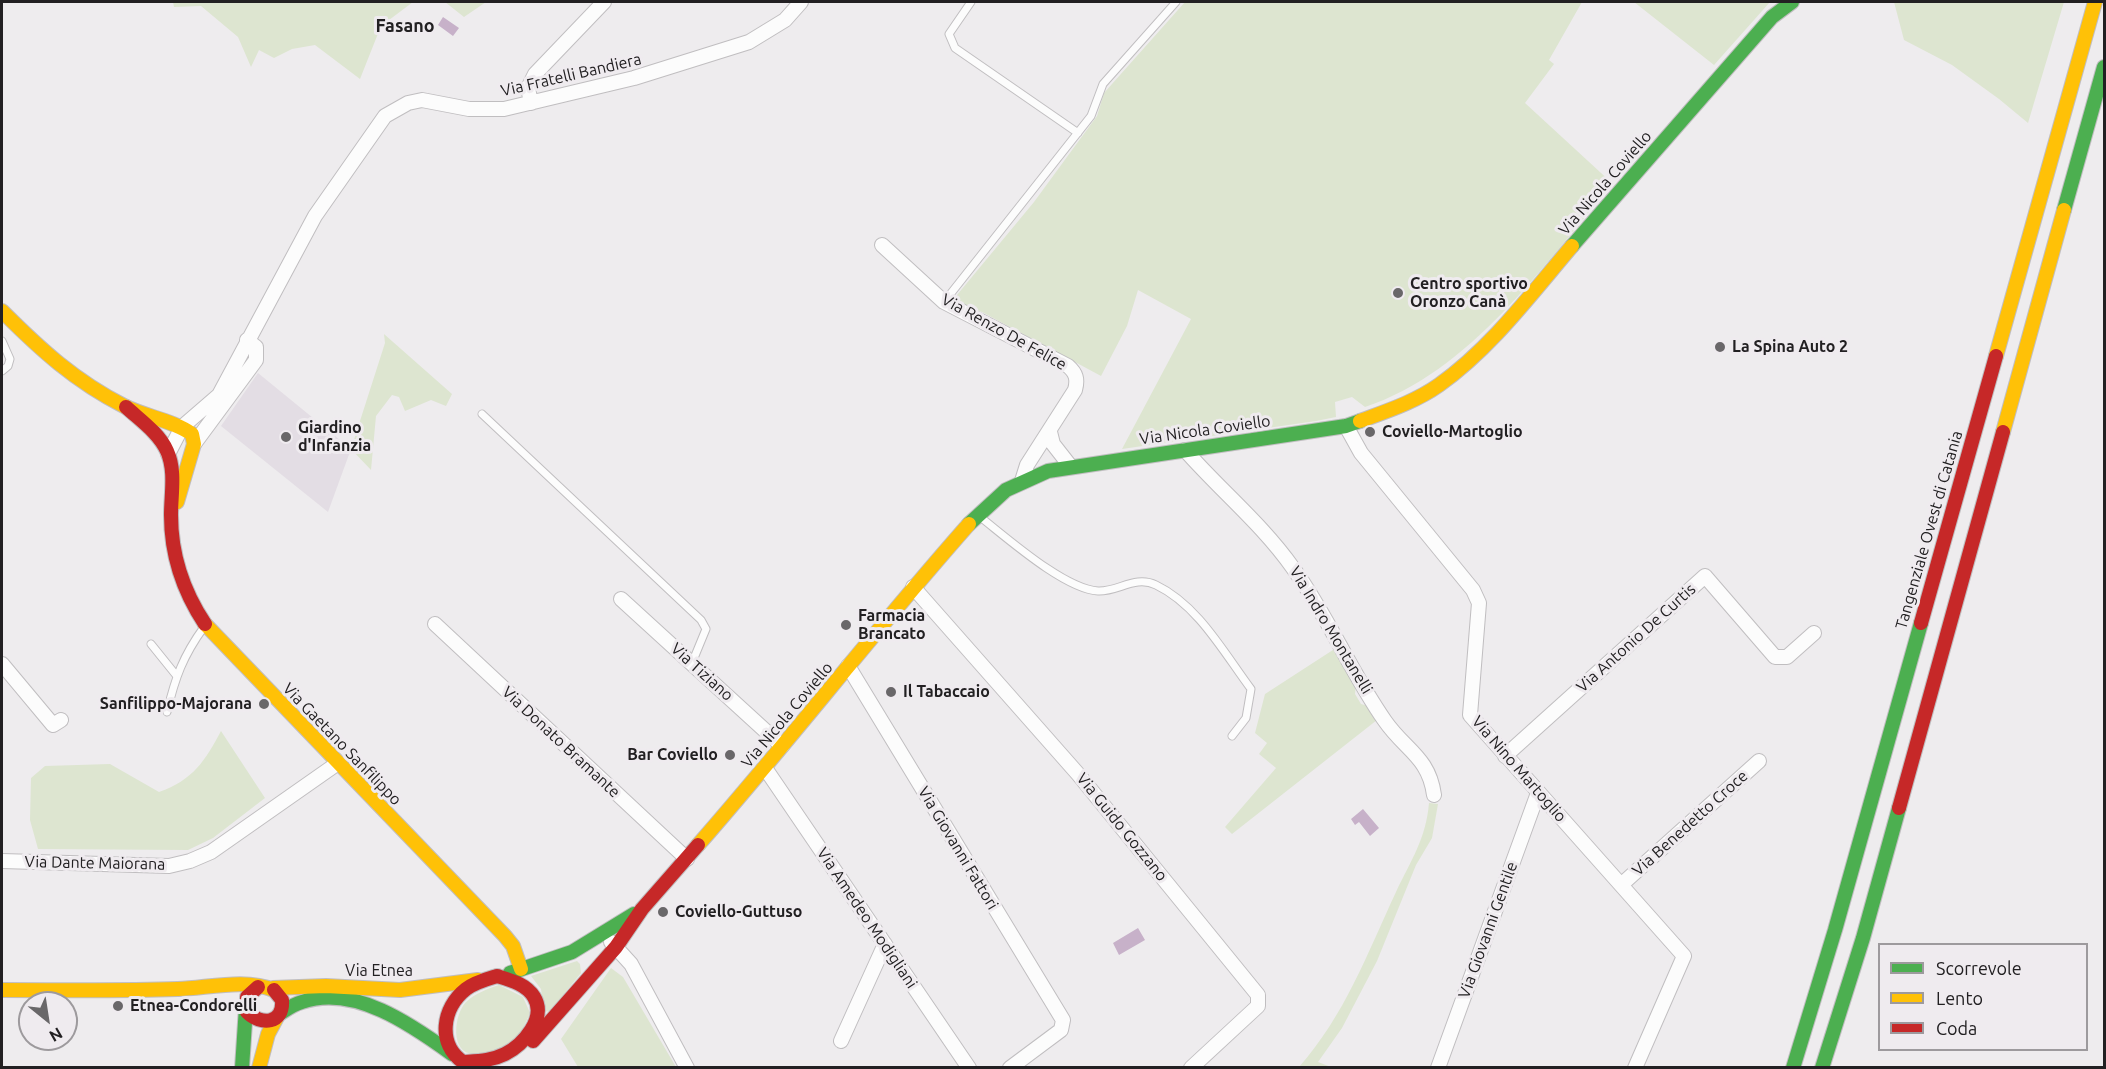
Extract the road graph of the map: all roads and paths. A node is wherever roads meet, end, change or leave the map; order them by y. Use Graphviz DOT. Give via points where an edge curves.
graph roads {
  1 [pos="604,2"];
  2 [pos="801,2"];
  3 [pos="970,2"];
  4 [pos="1176,2"];
  5 [pos="1792,2"];
  6 [pos="2095,2"];
  7 [pos="2104,67"];
  8 [pos="531,103"];
  9 [pos="1078,133"];
  10 [pos="882,245"];
  11 [pos="944,302"];
  12 [pos="2,311"];
  13 [pos="247,340"];
  14 [pos="2,341"];
  15 [pos="2,371"];
  16 [pos="126,407"];
  17 [pos="482,414"];
  18 [pos="1346,426"];
  19 [pos="182,427"];
  20 [pos="1050,432"];
  21 [pos="194,444"];
  22 [pos="1185,450"];
  23 [pos="168,454"];
  24 [pos="1071,466"];
  25 [pos="1022,481"];
  26 [pos="976,515"];
  27 [pos="171,524"];
  28 [pos="913,587"];
  29 [pos="621,599"];
  30 [pos="435,624"];
  31 [pos="206,625"];
  32 [pos="1814,633"];
  33 [pos="151,644"];
  34 [pos="692,663"];
  35 [pos="2,664"];
  36 [pos="849,666"];
  37 [pos="176,675"];
  38 [pos="167,712"];
  39 [pos="57,723"];
  40 [pos="1232,736"];
  41 [pos="782,746"];
  42 [pos="1505,756"];
  43 [pos="1759,761"];
  44 [pos="338,763"];
  45 [pos="765,768"];
  46 [pos="1538,793"];
  47 [pos="1434,795"];
  48 [pos="687,859"];
  49 [pos="2,861"];
  50 [pos="1621,885"];
  51 [pos="642,909"];
  52 [pos="602,933"];
  53 [pos="885,944"];
  54 [pos="616,947"];
  55 [pos="572,952"];
  56 [pos="520,969"];
  57 [pos="590,976"];
  58 [pos="491,978"];
  59 [pos="258,987"];
  60 [pos="273,988"];
  61 [pos="180,989"];
  62 [pos="2,990"];
  63 [pos="246,1004"];
  64 [pos="279,1016"];
  65 [pos="841,1041"];
  66 [pos="527,1049"];
  67 [pos="457,1060"];
  68 [pos="242,1068"];
  69 [pos="259,1068"];
  70 [pos="687,1068"];
  71 [pos="969,1068"];
  72 [pos="1010,1068"];
  73 [pos="1191,1068"];
  74 [pos="1438,1068"];
  75 [pos="1635,1068"];
  76 [pos="1793,1068"];
  77 [pos="1822,1068"];
  1 -- 8 [label="street" via="535,74 528,88"];
  2 -- 8 [label="street, Via Fratelli Bandiera" via="784,20 749,42 634,78"];
  3 -- 9 [label="lane" via="948,34 955,48"];
  4 -- 9 [label="lane" via="1102,84 1091,116"];
  5 -- 18 [label="main road, Via Nicola Coviello" via="1772,17 1469,362 1410,402"];
  6 -- 76 [label="main road, Tangenziale Ovest di Catania"];
  7 -- 77 [label="main road" via="1863,938"];
  8 -- 13 [label="street, Via Fratelli Bandiera" via="484,110 422,100 385,116 315,216"];
  9 -- 11 [label="lane"];
  10 -- 11 [label="street, Via Renzo De Felice"];
  11 -- 20 [label="street, Via Renzo De Felice" via="1075,372 1075,390"];
  12 -- 16 [label="main road" via="45,355"];
  13 -- 19 [label="street, Via Fratelli Bandiera" via="219,394"];
  13 -- 21 [label="street" via="256,347 256,360"];
  14 -- 15 [label="lane" via="10,359"];
  16 -- 19 [label="main road"];
  16 -- 23 [label="main road" via="158,438"];
  17 -- 34 [label="lane" via="701,620 706,628"];
  18 -- 22 [label="main road, Via Nicola Coviello"];
  18 -- 42 [label="street, Via Nino Martoglio" via="1361,453 1473,590 1479,603 1470,715"];
  19 -- 21 [label="main road" via="192,434"];
  19 -- 23 [label="street"];
  20 -- 24 [label="street" via="1053,444"];
  20 -- 25 [label="street" via="1027,465"];
  21 -- 27 [label="main road"];
  22 -- 24 [label="main road, Via Nicola Coviello"];
  22 -- 47 [label="street, Via Indro Montanelli" via="1295,570 1385,721 1425,764"];
  23 -- 27 [label="main road, Via Gaetano Sanfilippo"];
  24 -- 25 [label="main road, Via Nicola Coviello"];
  25 -- 26 [label="main road, Via Nicola Coviello"];
  26 -- 28 [label="main road, Via Nicola Coviello"];
  26 -- 40 [label="lane" via="1066,581 1098,591 1139,581 1154,584 1188,607 1251,689 1246,718"];
  27 -- 31 [label="main road, Via Gaetano Sanfilippo" via="182,584"];
  28 -- 36 [label="main road, Via Nicola Coviello"];
  28 -- 73 [label="street, Via Guido Gozzano" via="1078,774 1258,995 1258,1006"];
  29 -- 34 [label="street, Via Tiziano"];
  30 -- 48 [label="street, Via Donato Bramante"];
  31 -- 37 [label="lane"];
  31 -- 44 [label="main road, Via Gaetano Sanfilippo"];
  32 -- 42 [label="street, Via Antonio De Curtis" via="1787,657 1776,657 1705,576"];
  33 -- 37 [label="lane"];
  34 -- 41 [label="street, Via Tiziano"];
  35 -- 39 [label="street"];
  36 -- 41 [label="main road, Via Nicola Coviello"];
  36 -- 72 [label="street, Via Giovanni Fattori" via="1063,1020 1061,1030"];
  37 -- 38 [label="lane"];
  41 -- 45 [label="main road, Via Nicola Coviello"];
  42 -- 46 [label="street, Via Nino Martoglio"];
  43 -- 50 [label="street, Via Benedetto Croce"];
  44 -- 49 [label="street, Via Dante Maiorana" via="211,852 190,861 169,866"];
  44 -- 56 [label="main road, Via Gaetano Sanfilippo" via="505,936 513,946"];
  45 -- 48 [label="main road, Via Nicola Coviello"];
  45 -- 53 [label="street, Via Amedeo Modigliani"];
  46 -- 50 [label="street, Via Nino Martoglio"];
  46 -- 74 [label="street, Via Giovanni Gentile"];
  48 -- 51 [label="main road, Via Nicola Coviello"];
  50 -- 75 [label="street, Via Nino Martoglio" via="1684,956"];
  51 -- 52 [label="main road"];
  51 -- 54 [label="main road"];
  52 -- 54 [label="street"];
  52 -- 55 [label="main road"];
  53 -- 65 [label="street"];
  53 -- 71 [label="street, Via Amedeo Modigliani"];
  54 -- 57 [label="main road"];
  54 -- 70 [label="street" via="632,964"];
  55 -- 56 [label="main road"];
  55 -- 57 [label="main road" via="586,960"];
  56 -- 58 [label="main road"];
  57 -- 66 [label="main road"];
  58 -- 60 [label="main road, Via Etnea" via="400,990"];
  58 -- 66 [label="main road" via="518,983 533,999 538,1020"];
  58 -- 67 [label="main road" via="458,996 448,1015 445,1034"];
  59 -- 60 [label="main road"];
  59 -- 61 [label="main road"];
  59 -- 63 [label="main road" via="250,993"];
  60 -- 64 [label="main road" via="282,996"];
  61 -- 62 [label="main road"];
  61 -- 63 [label="main road" via="224,995"];
  63 -- 64 [label="main road" via="255,1020 266,1023"];
  63 -- 68 [label="main road"];
  64 -- 67 [label="main road, Via Etnea" via="296,1002 307,999 351,1002 393,1016"];
  64 -- 69 [label="main road" via="268,1034"];
  66 -- 67 [label="main road" via="497,1066"];
}
